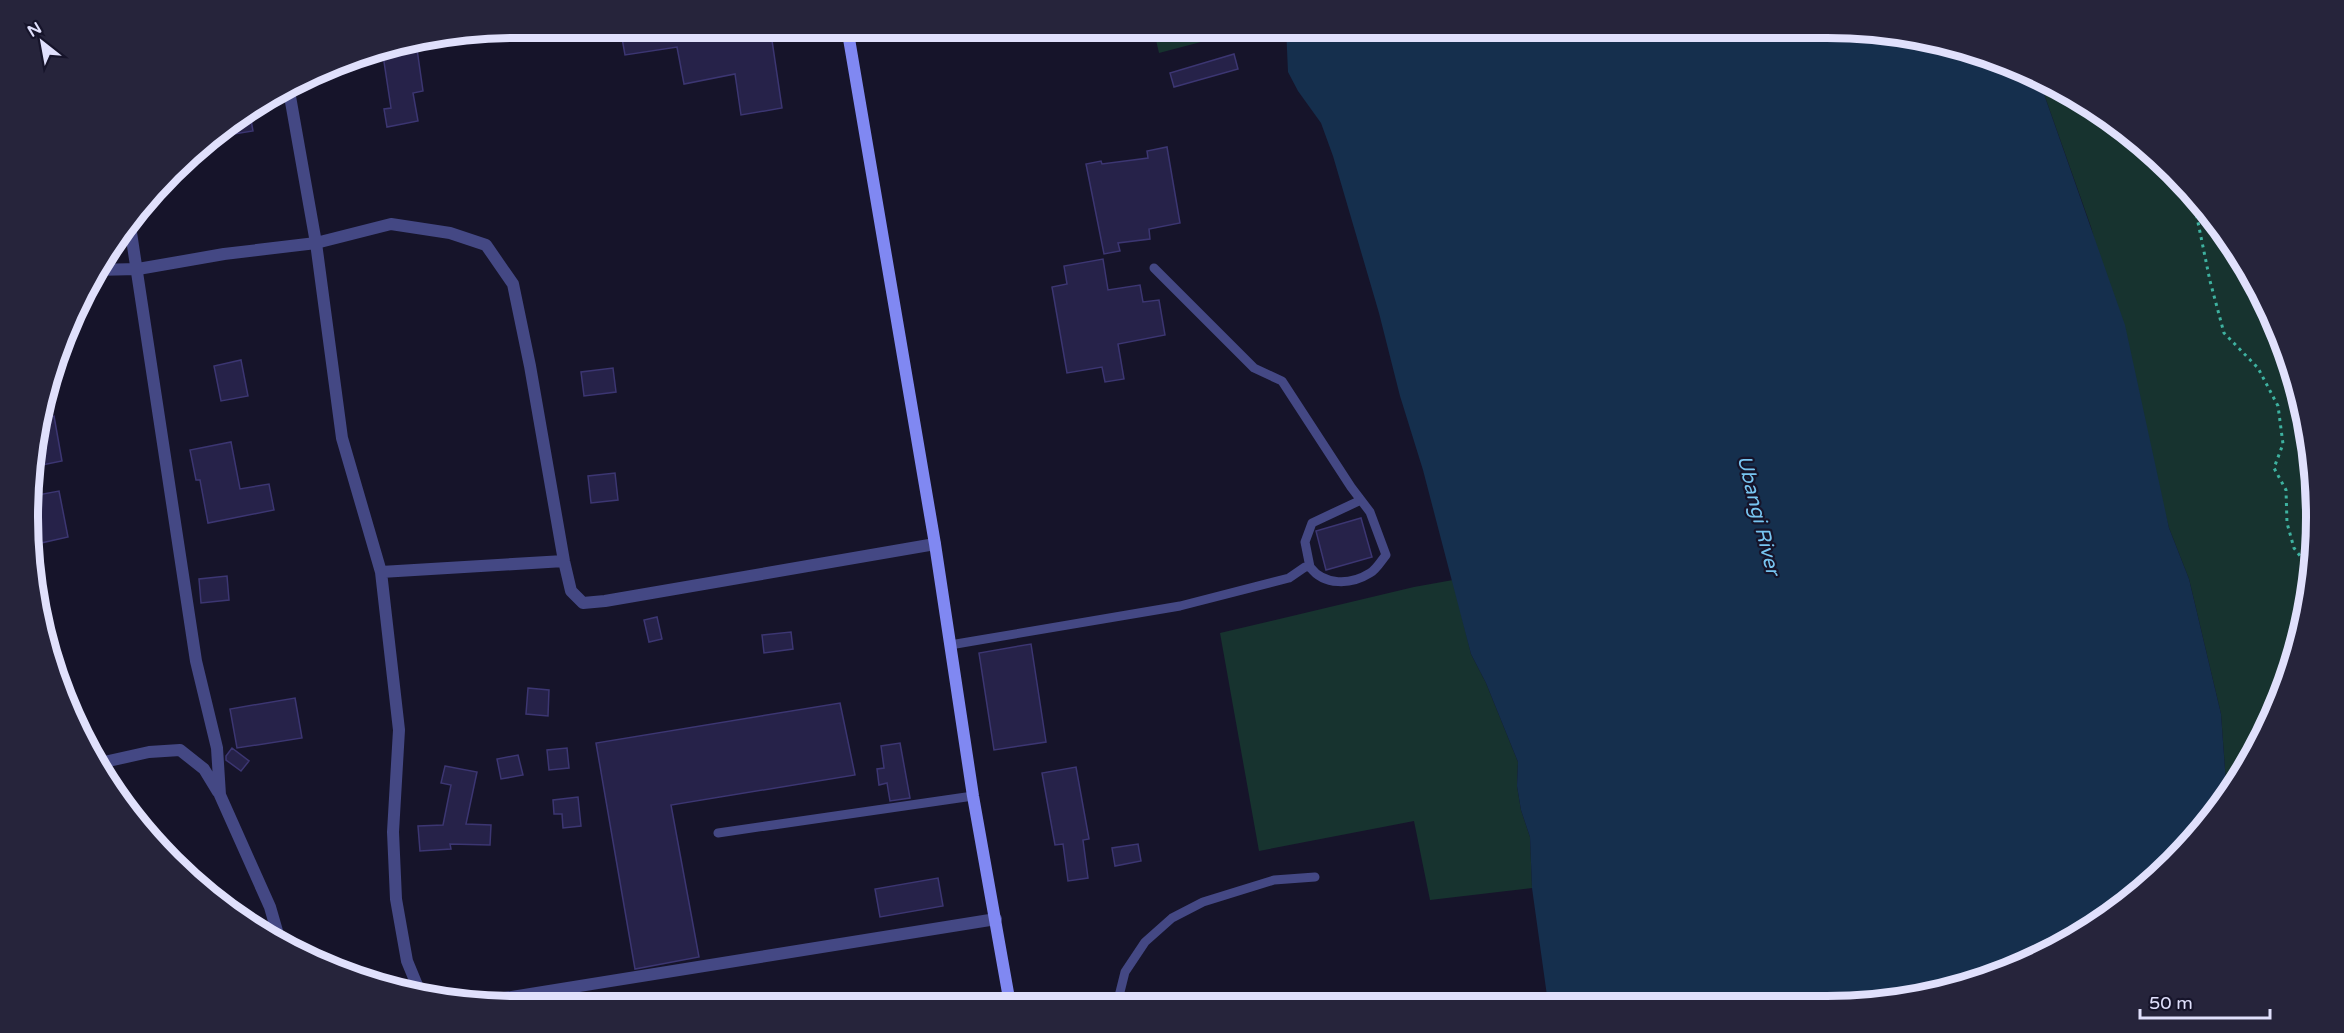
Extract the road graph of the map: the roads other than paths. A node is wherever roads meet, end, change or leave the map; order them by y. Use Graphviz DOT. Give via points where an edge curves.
graph roads {
  1 [pos="849,38"];
  2 [pos="290,95"];
  3 [pos="131,232"];
  4 [pos="316,243"];
  5 [pos="1154,268"];
  6 [pos="138,269"];
  7 [pos="106,270"];
  8 [pos="1361,500"];
  9 [pos="935,544"];
  10 [pos="564,561"];
  11 [pos="1310,567"];
  12 [pos="381,572"];
  13 [pos="950,645"];
  14 [pos="105,762"];
  15 [pos="220,795"];
  16 [pos="973,796"];
  17 [pos="718,833"];
  18 [pos="1315,877"];
  19 [pos="996,919"];
  20 [pos="277,931"];
  21 [pos="417,985"];
  22 [pos="517,996"];
  23 [pos="1009,996"];
  24 [pos="1119,996"];
  1 -- 9 [label="street"];
  2 -- 4 [label="street"];
  3 -- 6 [label="street"];
  4 -- 6 [label="street"];
  4 -- 10 [label="street" via="391,224 450,233 486,245 513,284"];
  4 -- 12 [label="street" via="342,438"];
  5 -- 8 [label="lane" via="1254,368 1282,381"];
  6 -- 7 [label="street"];
  6 -- 15 [label="street" via="196,661 217,748"];
  8 -- 11 [label="lane" via="1312,523 1305,542"];
  8 -- 11 [label="lane" via="1370,512 1386,555 1371,573 1339,584 1317,576"];
  9 -- 10 [label="street" via="583,603 571,591"];
  9 -- 13 [label="street"];
  10 -- 12 [label="street"];
  11 -- 13 [label="lane" via="1289,578 1180,606"];
  12 -- 21 [label="street" via="399,730 393,832 396,899 407,961"];
  13 -- 16 [label="street"];
  14 -- 15 [label="street" via="180,750 204,769"];
  15 -- 20 [label="street"];
  16 -- 17 [label="lane"];
  16 -- 19 [label="street"];
  18 -- 24 [label="lane" via="1274,880 1203,902 1172,918 1145,942 1125,972"];
  19 -- 22 [label="street"];
  19 -- 23 [label="street"];
}
